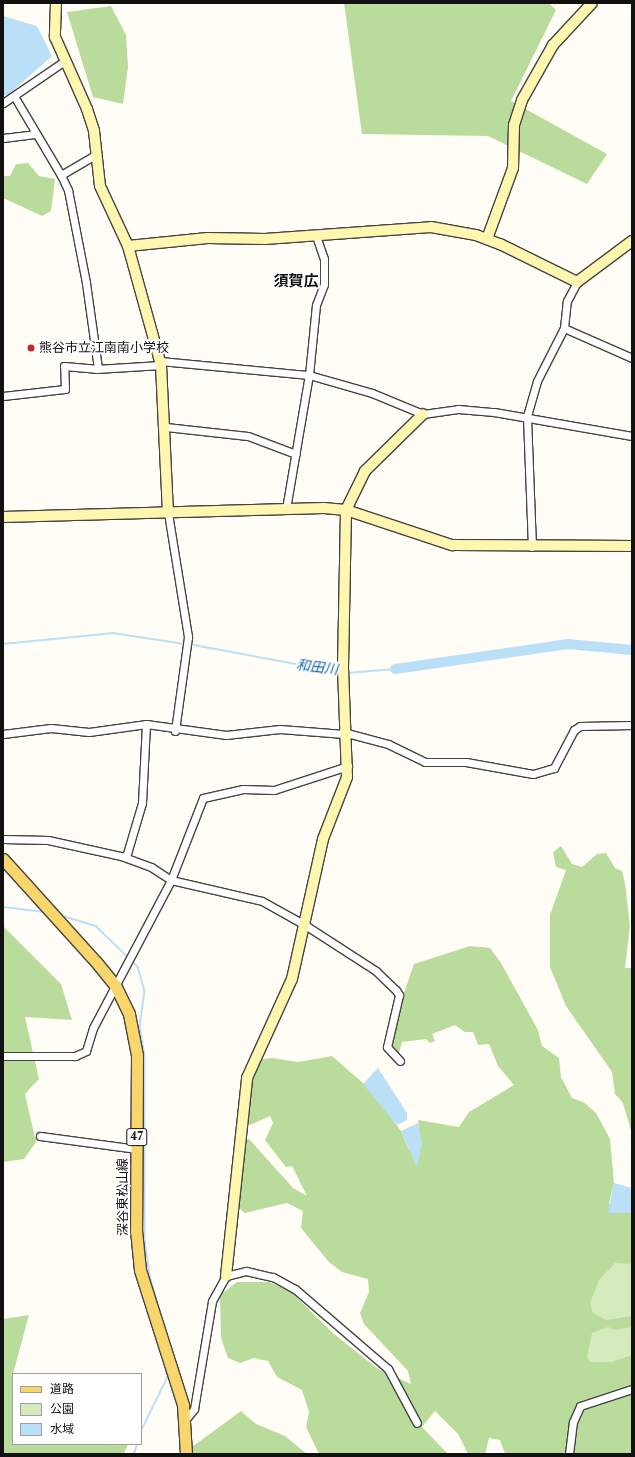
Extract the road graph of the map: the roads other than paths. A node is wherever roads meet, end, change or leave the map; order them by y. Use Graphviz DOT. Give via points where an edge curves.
graph roads {
  1 [pos="56,3"];
  2 [pos="592,3"];
  3 [pos="66,60"];
  4 [pos="14,96"];
  5 [pos="3,103"];
  6 [pos="35,134"];
  7 [pos="3,138"];
  8 [pos="96,154"];
  9 [pos="61,175"];
  10 [pos="316,236"];
  11 [pos="487,239"];
  12 [pos="632,241"];
  13 [pos="128,246"];
  14 [pos="577,282"];
  15 [pos="564,328"];
  16 [pos="632,358"];
  17 [pos="160,363"];
  18 [pos="98,368"];
  19 [pos="309,375"];
  20 [pos="3,396"];
  21 [pos="423,414"];
  22 [pos="526,416"];
  23 [pos="166,427"];
  24 [pos="632,436"];
  25 [pos="296,454"];
  26 [pos="286,509"];
  27 [pos="346,510"];
  28 [pos="168,513"];
  29 [pos="3,517"];
  30 [pos="632,546"];
  31 [pos="532,547"];
  32 [pos="146,724"];
  33 [pos="632,725"];
  34 [pos="175,731"];
  35 [pos="344,733"];
  36 [pos="3,734"];
  37 [pos="348,766"];
  38 [pos="3,839"];
  39 [pos="126,857"];
  40 [pos="3,859"];
  41 [pos="171,880"];
  42 [pos="305,925"];
  43 [pos="115,985"];
  44 [pos="3,1056"];
  45 [pos="400,1061"];
  46 [pos="40,1136"];
  47 [pos="137,1149"];
  48 [pos="226,1276"];
  49 [pos="632,1389"];
  50 [pos="186,1419"];
  51 [pos="417,1423"];
  52 [pos="186,1454"];
  53 [pos="569,1454"];
  1 -- 3 [label="street" via="55,37"];
  2 -- 11 [label="street" via="554,45 522,100 514,125 513,168"];
  3 -- 4 [label="street"];
  3 -- 8 [label="street" via="89,116"];
  4 -- 5 [label="street"];
  4 -- 6 [label="street"];
  6 -- 7 [label="street"];
  6 -- 9 [label="street"];
  8 -- 9 [label="street"];
  8 -- 13 [label="street" via="100,186"];
  9 -- 18 [label="street" via="68,190 85,276"];
  10 -- 11 [label="street" via="424,226"];
  10 -- 13 [label="street" via="208,238"];
  10 -- 19 [label="street" via="324,259 324,284 316,305"];
  11 -- 14 [label="street" via="537,260"];
  12 -- 14 [label="street"];
  13 -- 17 [label="street"];
  14 -- 15 [label="street" via="568,301"];
  15 -- 16 [label="street"];
  15 -- 22 [label="street" via="536,381"];
  17 -- 18 [label="street"];
  17 -- 19 [label="street"];
  17 -- 23 [label="street"];
  18 -- 20 [label="street" via="64,366 65,389"];
  19 -- 21 [label="street" via="372,393"];
  19 -- 25 [label="street"];
  21 -- 22 [label="street" via="458,409"];
  21 -- 27 [label="street" via="365,470"];
  22 -- 24 [label="street"];
  22 -- 31 [label="street"];
  23 -- 25 [label="street" via="248,436"];
  23 -- 28 [label="street"];
  25 -- 26 [label="street"];
  26 -- 27 [label="street"];
  26 -- 28 [label="street"];
  27 -- 31 [label="street" via="440,543"];
  27 -- 35 [label="street"];
  28 -- 29 [label="street"];
  28 -- 34 [label="street" via="187,644"];
  30 -- 31 [label="street"];
  32 -- 34 [label="street"];
  32 -- 36 [label="street" via="89,732 51,728"];
  32 -- 39 [label="street" via="142,803"];
  33 -- 35 [label="street" via="580,726 574,730 554,768 533,774 466,762 425,762 388,744"];
  34 -- 35 [label="street" via="243,735 280,728"];
  35 -- 37 [label="street"];
  37 -- 41 [label="street" via="274,790 243,789 203,798"];
  37 -- 42 [label="street" via="345,788 323,839"];
  38 -- 39 [label="street" via="60,842"];
  39 -- 41 [label="street"];
  40 -- 43 [label="main road, 深谷東松山線 / 47"];
  41 -- 42 [label="street" via="262,901"];
  41 -- 43 [label="street"];
  42 -- 45 [label="street" via="376,971 396,990 399,995 387,1047"];
  42 -- 48 [label="street" via="292,979 247,1078"];
  43 -- 44 [label="street" via="93,1028 86,1051 75,1056"];
  43 -- 47 [label="main road, 深谷東松山線 / 47" via="135,1034"];
  46 -- 47 [label="street"];
  47 -- 50 [label="main road, 深谷東松山線 / 47" via="140,1270"];
  48 -- 50 [label="street" via="212,1301 194,1409"];
  48 -- 51 [label="street" via="246,1271 261,1273 295,1289 388,1369"];
  49 -- 53 [label="street" via="580,1406 573,1422"];
  50 -- 52 [label="main road, 深谷東松山線 / 47"];
}
